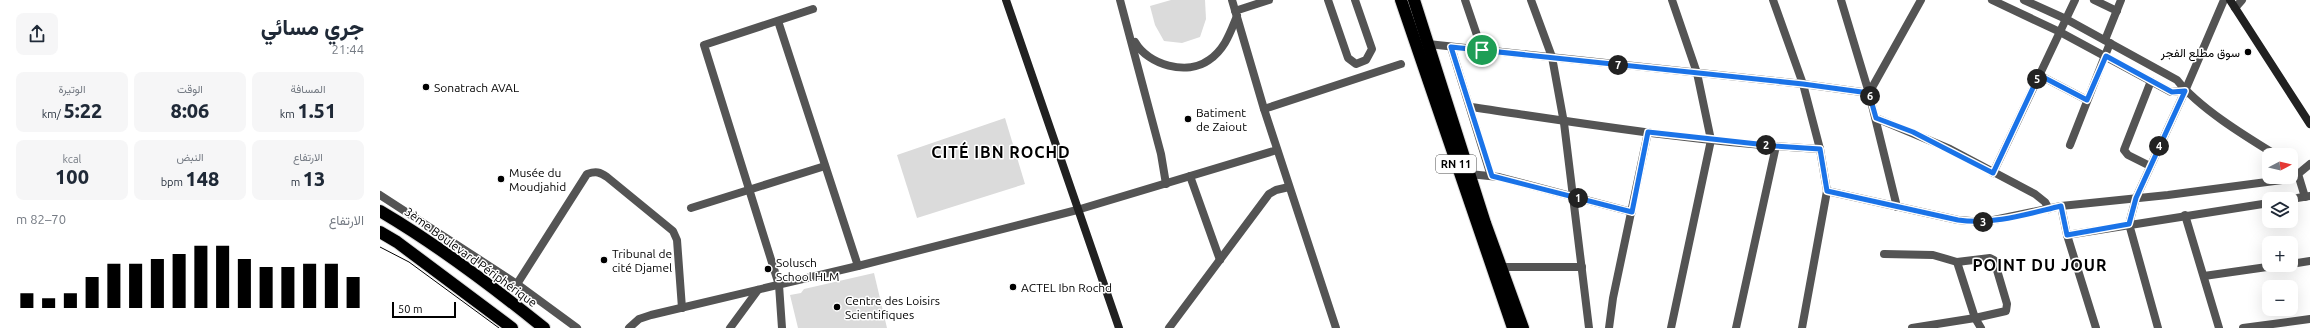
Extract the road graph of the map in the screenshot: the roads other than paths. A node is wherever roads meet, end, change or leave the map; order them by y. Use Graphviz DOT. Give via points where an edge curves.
graph roads {
  1 [pos="1006,0"];
  2 [pos="1120,0"];
  3 [pos="1232,0"];
  4 [pos="1269,0"];
  5 [pos="1328,0"];
  6 [pos="1355,0"];
  7 [pos="1401,0"];
  8 [pos="1414,0"];
  9 [pos="1465,0"];
  10 [pos="1531,0"];
  11 [pos="1672,0"];
  12 [pos="1773,0"];
  13 [pos="1841,0"];
  14 [pos="1921,0"];
  15 [pos="2024,0"];
  16 [pos="2075,0"];
  17 [pos="2094,0"];
  18 [pos="2121,0"];
  19 [pos="2224,0"];
  20 [pos="2230,0"];
  21 [pos="2242,0"];
  22 [pos="1995,1"];
  23 [pos="2236,8"];
  24 [pos="813,9"];
  25 [pos="2116,11"];
  26 [pos="1236,13"];
  27 [pos="2066,19"];
  28 [pos="778,21"];
  29 [pos="1130,32"];
  30 [pos="2060,32"];
  31 [pos="2107,41"];
  32 [pos="1428,44"];
  33 [pos="1451,47"];
  34 [pos="1482,50"];
  35 [pos="2106,56"];
  36 [pos="1552,58"];
  37 [pos="1401,64"];
  38 [pos="1697,73"];
  39 [pos="2039,75"];
  40 [pos="2151,81"];
  41 [pos="1803,84"];
  42 [pos="2185,91"];
  43 [pos="1869,93"];
  44 [pos="2087,100"];
  45 [pos="1471,107"];
  46 [pos="1264,109"];
  47 [pos="1876,118"];
  48 [pos="1564,120"];
  49 [pos="2310,124"];
  50 [pos="1648,132"];
  51 [pos="1711,140"];
  52 [pos="2070,145"];
  53 [pos="1776,146"];
  54 [pos="2265,148"];
  55 [pos="1820,149"];
  56 [pos="1277,150"];
  57 [pos="2310,164"];
  58 [pos="825,166"];
  59 [pos="2150,166"];
  60 [pos="1993,173"];
  61 [pos="1470,174"];
  62 [pos="2298,174"];
  63 [pos="1190,176"];
  64 [pos="1492,176"];
  65 [pos="2262,182"];
  66 [pos="1166,184"];
  67 [pos="1289,187"];
  68 [pos="749,190"];
  69 [pos="1827,191"];
  70 [pos="380,195"];
  71 [pos="1574,197"];
  72 [pos="2307,197"];
  73 [pos="2136,198"];
  74 [pos="2262,204"];
  75 [pos="2061,206"];
  76 [pos="1897,207"];
  77 [pos="691,208"];
  78 [pos="2049,209"];
  79 [pos="1077,210"];
  80 [pos="380,211"];
  81 [pos="1632,212"];
  82 [pos="2185,215"];
  83 [pos="2129,224"];
  84 [pos="380,232"];
  85 [pos="2067,235"];
  86 [pos="380,238"];
  87 [pos="1884,254"];
  88 [pos="1220,260"];
  89 [pos="2310,261"];
  90 [pos="1956,262"];
  91 [pos="2298,263"];
  92 [pos="426,264"];
  93 [pos="858,266"];
  94 [pos="1500,266"];
  95 [pos="1582,267"];
  96 [pos="2262,268"];
  97 [pos="2204,276"];
  98 [pos="517,284"];
  99 [pos="779,285"];
  100 [pos="758,290"];
  101 [pos="682,308"];
  102 [pos="1975,318"];
  103 [pos="2310,319"];
  104 [pos="512,328"];
  105 [pos="544,328"];
  106 [pos="577,328"];
  107 [pos="629,328"];
  108 [pos="730,328"];
  109 [pos="782,328"];
  110 [pos="1119,328"];
  111 [pos="1169,328"];
  112 [pos="1336,328"];
  113 [pos="1513,328"];
  114 [pos="1523,328"];
  115 [pos="1589,328"];
  116 [pos="1609,328"];
  117 [pos="1671,328"];
  118 [pos="1736,328"];
  119 [pos="1802,328"];
  120 [pos="1912,328"];
  121 [pos="1981,328"];
  122 [pos="2096,328"];
  123 [pos="2158,328"];
  124 [pos="2219,328"];
  125 [pos="2243,328"];
  1 -- 79 [label="street"];
  2 -- 29 [label="street"];
  3 -- 26 [label="street"];
  4 -- 26 [label="street"];
  5 -- 6 [label="street" via="1348,58 1356,64 1366,60 1372,49"];
  7 -- 113 [label="highway, RN 11"];
  8 -- 32 [label="highway, RN 11"];
  9 -- 34 [label="street"];
  10 -- 36 [label="street"];
  11 -- 38 [label="street"];
  12 -- 41 [label="street"];
  13 -- 43 [label="street"];
  14 -- 43 [label="street"];
  15 -- 27 [label="street"];
  16 -- 27 [label="street"];
  17 -- 25 [label="street"];
  18 -- 25 [label="street"];
  19 -- 42 [label="street"];
  20 -- 23 [label="street"];
  21 -- 23 [label="street"];
  22 -- 30 [label="street"];
  23 -- 49 [label="street"];
  24 -- 28 [label="street"];
  25 -- 31 [label="street"];
  26 -- 29 [label="street" via="1224,46 1209,61 1194,66 1174,67 1155,61 1140,50"];
  26 -- 46 [label="street"];
  27 -- 30 [label="street"];
  27 -- 31 [label="street"];
  28 -- 58 [label="street"];
  28 -- 68 [label="street" via="704,45"];
  29 -- 66 [label="street"];
  30 -- 35 [label="street"];
  30 -- 39 [label="street"];
  31 -- 35 [label="street"];
  31 -- 42 [label="street" via="2177,80"];
  32 -- 33 [label="street"];
  32 -- 61 [label="highway, RN 11"];
  33 -- 34 [label="street"];
  33 -- 45 [label="street"];
  34 -- 36 [label="street"];
  35 -- 40 [label="street"];
  35 -- 44 [label="street"];
  36 -- 38 [label="street"];
  36 -- 48 [label="street"];
  37 -- 46 [label="street"];
  38 -- 41 [label="street"];
  38 -- 51 [label="street"];
  39 -- 44 [label="street"];
  39 -- 60 [label="street"];
  40 -- 42 [label="street" via="2172,92"];
  40 -- 59 [label="street" via="2124,150 2128,155"];
  41 -- 43 [label="street"];
  41 -- 55 [label="street"];
  42 -- 54 [label="street"];
  42 -- 59 [label="street"];
  43 -- 47 [label="street"];
  44 -- 52 [label="street"];
  45 -- 48 [label="street"];
  45 -- 64 [label="street"];
  46 -- 56 [label="street"];
  47 -- 60 [label="street" via="1913,132"];
  47 -- 76 [label="street"];
  48 -- 50 [label="street"];
  48 -- 71 [label="street"];
  50 -- 51 [label="street"];
  50 -- 81 [label="street"];
  51 -- 53 [label="street"];
  51 -- 117 [label="street"];
  53 -- 55 [label="street"];
  53 -- 118 [label="street"];
  55 -- 69 [label="street"];
  56 -- 63 [label="street"];
  56 -- 67 [label="street"];
  57 -- 62 [label="street"];
  58 -- 68 [label="street"];
  58 -- 93 [label="street"];
  59 -- 73 [label="street"];
  60 -- 78 [label="street" via="2035,194"];
  61 -- 64 [label="street"];
  61 -- 94 [label="highway, RN 11"];
  62 -- 72 [label="street"];
  63 -- 66 [label="street"];
  63 -- 88 [label="street"];
  64 -- 71 [label="street"];
  65 -- 73 [label="street"];
  66 -- 79 [label="street"];
  67 -- 88 [label="street" via="1269,194"];
  67 -- 112 [label="street"];
  68 -- 77 [label="street"];
  68 -- 99 [label="street"];
  69 -- 76 [label="street"];
  69 -- 119 [label="street"];
  70 -- 98 [label="street"];
  71 -- 81 [label="street"];
  71 -- 95 [label="street"];
  73 -- 75 [label="street"];
  73 -- 83 [label="street"];
  74 -- 82 [label="street"];
  75 -- 78 [label="street"];
  75 -- 85 [label="street"];
  76 -- 78 [label="street" via="1970,222 2000,220"];
  79 -- 93 [label="street"];
  79 -- 110 [label="street"];
  80 -- 105 [label="highway, 3ème Boulevard Périphérique" via="411,229"];
  81 -- 116 [label="street"];
  82 -- 83 [label="street"];
  82 -- 97 [label="street"];
  83 -- 85 [label="street"];
  83 -- 123 [label="street"];
  84 -- 92 [label="highway"];
  85 -- 122 [label="street"];
  86 -- 92 [label="highway"];
  87 -- 90 [label="street" via="1933,255"];
  88 -- 111 [label="street"];
  89 -- 91 [label="street"];
  90 -- 102 [label="street"];
  90 -- 102 [label="street" via="1990,258 1994,260 2007,304 2006,311"];
  92 -- 104 [label="highway"];
  93 -- 99 [label="street"];
  94 -- 95 [label="street"];
  94 -- 114 [label="highway, RN 11"];
  95 -- 115 [label="street"];
  96 -- 97 [label="street"];
  97 -- 124 [label="street"];
  98 -- 101 [label="street" via="587,174 594,172 604,175 673,231 677,240"];
  98 -- 106 [label="street"];
  99 -- 100 [label="street"];
  99 -- 109 [label="street"];
  100 -- 101 [label="street"];
  100 -- 108 [label="street"];
  101 -- 107 [label="street" via="639,319"];
  102 -- 120 [label="street"];
  102 -- 121 [label="street"];
  103 -- 125 [label="street"];
}
